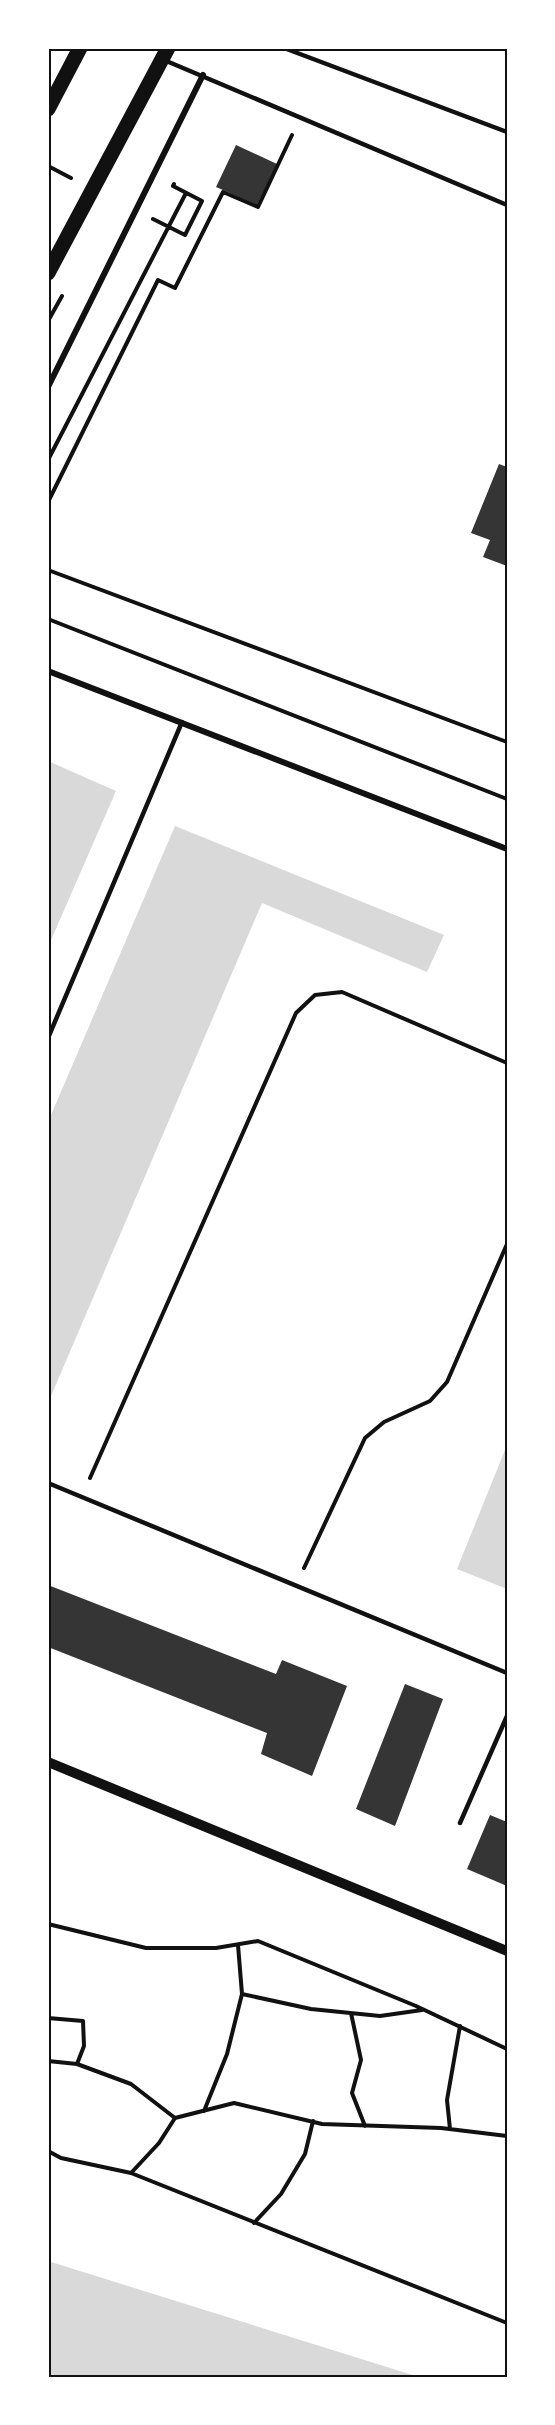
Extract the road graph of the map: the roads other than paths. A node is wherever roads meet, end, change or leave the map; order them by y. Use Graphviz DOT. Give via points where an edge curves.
graph roads {
  1 [pos="80,48"];
  2 [pos="284,48"];
  3 [pos="165,54"];
  4 [pos="203,75"];
  5 [pos="48,109"];
  6 [pos="507,132"];
  7 [pos="507,205"];
  8 [pos="48,273"];
  9 [pos="48,387"];
  10 [pos="48,671"];
  11 [pos="182,722"];
  12 [pos="507,849"];
  13 [pos="48,1038"];
  14 [pos="48,1484"];
  15 [pos="507,1673"];
  16 [pos="507,1716"];
  17 [pos="48,1762"];
  18 [pos="460,1823"];
  19 [pos="507,1951"];
  1 -- 5 [label="main road"];
  2 -- 6 [label="lane"];
  3 -- 4 [label="lane"];
  3 -- 8 [label="main road"];
  4 -- 7 [label="lane"];
  4 -- 9 [label="street"];
  10 -- 11 [label="street"];
  11 -- 12 [label="street"];
  11 -- 13 [label="lane"];
  14 -- 15 [label="lane"];
  16 -- 18 [label="lane"];
  17 -- 19 [label="street"];
}
